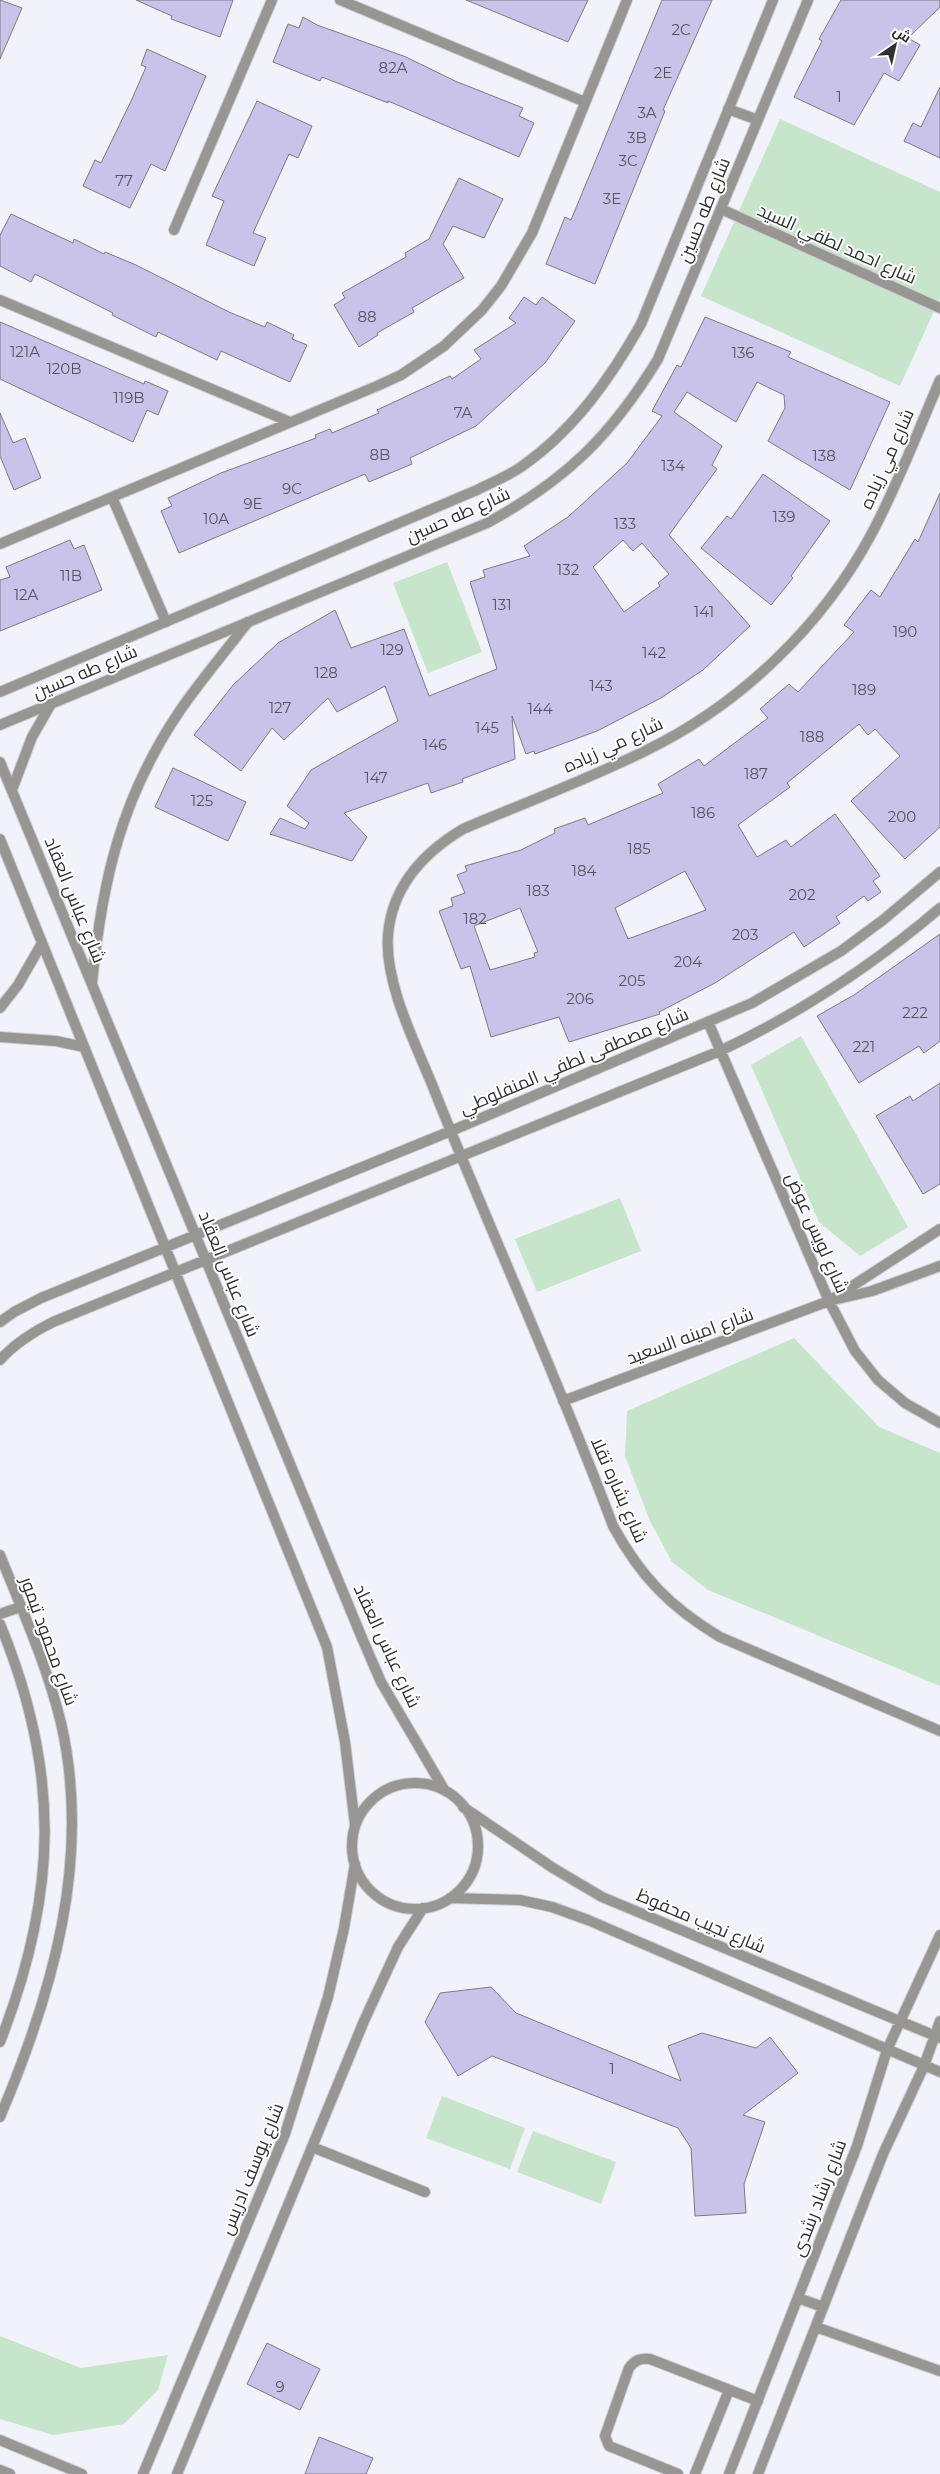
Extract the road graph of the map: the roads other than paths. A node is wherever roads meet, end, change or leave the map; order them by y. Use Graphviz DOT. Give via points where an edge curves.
graph roads {
  1 [pos="272,0"];
  2 [pos="340,0"];
  3 [pos="627,0"];
  4 [pos="773,0"];
  5 [pos="808,0"];
  6 [pos="585,102"];
  7 [pos="728,109"];
  8 [pos="758,120"];
  9 [pos="721,209"];
  10 [pos="174,230"];
  11 [pos="0,300"];
  12 [pos="940,308"];
  13 [pos="940,380"];
  14 [pos="290,422"];
  15 [pos="112,497"];
  16 [pos="0,544"];
  17 [pos="166,622"];
  18 [pos="248,622"];
  19 [pos="0,692"];
  20 [pos="51,704"];
  21 [pos="0,725"];
  22 [pos="0,762"];
  23 [pos="12,790"];
  24 [pos="0,839"];
  25 [pos="940,872"];
  26 [pos="940,908"];
  27 [pos="42,942"];
  28 [pos="92,984"];
  29 [pos="0,1008"];
  30 [pos="708,1022"];
  31 [pos="0,1037"];
  32 [pos="84,1047"];
  33 [pos="720,1051"];
  34 [pos="450,1131"];
  35 [pos="462,1157"];
  36 [pos="940,1229"];
  37 [pos="196,1236"];
  38 [pos="166,1248"];
  39 [pos="206,1261"];
  40 [pos="940,1266"];
  41 [pos="176,1273"];
  42 [pos="829,1301"];
  43 [pos="0,1322"];
  44 [pos="0,1360"];
  45 [pos="563,1401"];
  46 [pos="940,1423"];
  47 [pos="0,1555"];
  48 [pos="20,1607"];
  49 [pos="0,1614"];
  50 [pos="0,1624"];
  51 [pos="940,1730"];
  52 [pos="445,1791"];
  53 [pos="463,1807"];
  54 [pos="355,1825"];
  55 [pos="355,1864"];
  56 [pos="450,1898"];
  57 [pos="423,1908"];
  58 [pos="940,1935"];
  59 [pos="940,2021"];
  60 [pos="899,2022"];
  61 [pos="938,2038"];
  62 [pos="0,2042"];
  63 [pos="887,2050"];
  64 [pos="924,2066"];
  65 [pos="940,2072"];
  66 [pos="0,2117"];
  67 [pos="312,2147"];
  68 [pos="425,2192"];
  69 [pos="798,2298"];
  70 [pos="823,2307"];
  71 [pos="816,2327"];
  72 [pos="940,2371"];
  73 [pos="729,2390"];
  74 [pos="758,2401"];
  75 [pos="0,2440"];
  76 [pos="0,2470"];
  77 [pos="10,2474"];
  78 [pos="82,2474"];
  79 [pos="143,2474"];
  80 [pos="176,2474"];
  81 [pos="678,2474"];
  82 [pos="695,2474"];
  83 [pos="729,2474"];
  84 [pos="758,2474"];
  1 -- 10 [label="street"];
  2 -- 6 [label="street"];
  3 -- 6 [label="street"];
  4 -- 7 [label="street, شارع طه حسين"];
  5 -- 8 [label="street, شارع طه حسين"];
  6 -- 14 [label="street" via="532,233 506,280 482,310 444,346 401,375"];
  7 -- 8 [label="street"];
  7 -- 17 [label="street, شارع طه حسين" via="641,324 618,365 557,438 520,468 477,490"];
  8 -- 9 [label="street, شارع طه حسين"];
  9 -- 12 [label="street, شارع احمد لطفي السيد"];
  9 -- 18 [label="street, شارع طه حسين" via="658,360 619,418 586,455 522,504 487,523"];
  11 -- 14 [label="street"];
  13 -- 34 [label="street, شارع مي زياده" via="872,532 845,578 777,659 729,699 647,750 447,838 420,861 404,884 388,935 388,962 394,988"];
  14 -- 15 [label="street"];
  15 -- 16 [label="street"];
  15 -- 17 [label="street"];
  17 -- 19 [label="street, شارع طه حسين"];
  18 -- 20 [label="street, شارع طه حسين"];
  18 -- 28 [label="street" via="179,712 149,761 126,814 108,869"];
  20 -- 21 [label="street, شارع طه حسين"];
  20 -- 23 [label="street" via="32,737"];
  22 -- 23 [label="street, شارع عباس العقاد"];
  23 -- 28 [label="street, شارع عباس العقاد"];
  24 -- 27 [label="street"];
  25 -- 30 [label="street, شارع مصطفى لطفي المنفلوطي" via="841,951 752,1004"];
  26 -- 33 [label="street" via="872,962 822,996 770,1027"];
  27 -- 29 [label="street"];
  27 -- 32 [label="street"];
  28 -- 37 [label="street, شارع عباس العقاد"];
  30 -- 33 [label="street, شارع لويس عوض"];
  30 -- 34 [label="street, شارع مصطفى لطفي المنفلوطي"];
  31 -- 32 [label="street" via="27,1037"];
  32 -- 38 [label="street"];
  33 -- 35 [label="street"];
  33 -- 42 [label="street, شارع لويس عوض"];
  34 -- 35 [label="street, شارع بشاره تقلا"];
  34 -- 37 [label="street, شارع مصطفى لطفي المنفلوطي"];
  35 -- 39 [label="street"];
  35 -- 45 [label="street, شارع بشاره تقلا"];
  36 -- 42 [label="street, شارع امينه السعيد"];
  37 -- 38 [label="street"];
  37 -- 39 [label="street, شارع عباس العقاد"];
  38 -- 41 [label="street"];
  38 -- 43 [label="street" via="41,1298"];
  39 -- 41 [label="street"];
  39 -- 52 [label="street, شارع عباس العقاد" via="382,1682"];
  40 -- 42 [label="street, شارع امينه السعيد" via="872,1291"];
  41 -- 44 [label="street" via="38,1329"];
  41 -- 54 [label="street" via="327,1647 340,1707"];
  42 -- 45 [label="street, شارع امينه السعيد"];
  42 -- 46 [label="street, شارع لويس عوض" via="855,1352 878,1380 905,1403"];
  45 -- 51 [label="street, شارع بشاره تقلا" via="613,1526 646,1579 668,1602 720,1637"];
  47 -- 48 [label="street, شارع محمود تيمور"];
  48 -- 49 [label="street"];
  48 -- 66 [label="street, شارع محمود تيمور" via="48,1677 61,1724 70,1790 71,1867 65,1914 43,2002"];
  50 -- 62 [label="street" via="24,1688 34,1731 43,1782 45,1826 44,1869 35,1929 18,1996"];
  52 -- 53 [label="street"];
  52 -- 54 [label="street" via="418,1783 398,1785 379,1793 364,1807"];
  53 -- 56 [label="street" via="472,1819 478,1848 470,1876"];
  53 -- 60 [label="street, شارع نجيب محفوظ" via="553,1868 602,1896"];
  54 -- 55 [label="street" via="352,1838"];
  55 -- 57 [label="street" via="362,1881 375,1894 391,1904"];
  55 -- 79 [label="street, شارع يوسف ادريس" via="328,1997 286,2134"];
  56 -- 57 [label="street"];
  56 -- 63 [label="street" via="520,1900 552,1906"];
  57 -- 67 [label="street" via="398,1947"];
  58 -- 60 [label="street, شارع رشاد رشدى"];
  59 -- 61 [label="street"];
  60 -- 61 [label="street, شارع نجيب محفوظ"];
  60 -- 63 [label="street, شارع رشاد رشدى"];
  61 -- 64 [label="street"];
  63 -- 64 [label="street"];
  63 -- 69 [label="street, شارع رشاد رشدى" via="857,2146"];
  64 -- 65 [label="street"];
  64 -- 70 [label="street" via="883,2154"];
  67 -- 68 [label="street"];
  67 -- 80 [label="street"];
  69 -- 70 [label="street"];
  69 -- 74 [label="street, شارع رشاد رشدى"];
  70 -- 71 [label="street"];
  71 -- 72 [label="street"];
  71 -- 84 [label="street"];
  73 -- 74 [label="street"];
  73 -- 81 [label="street" via="650,2359 634,2361 629,2368 607,2426 605,2436 609,2446"];
  73 -- 82 [label="street"];
  74 -- 83 [label="street, شارع رشاد رشدى"];
  75 -- 78 [label="street"];
  76 -- 77 [label="street"];
}
